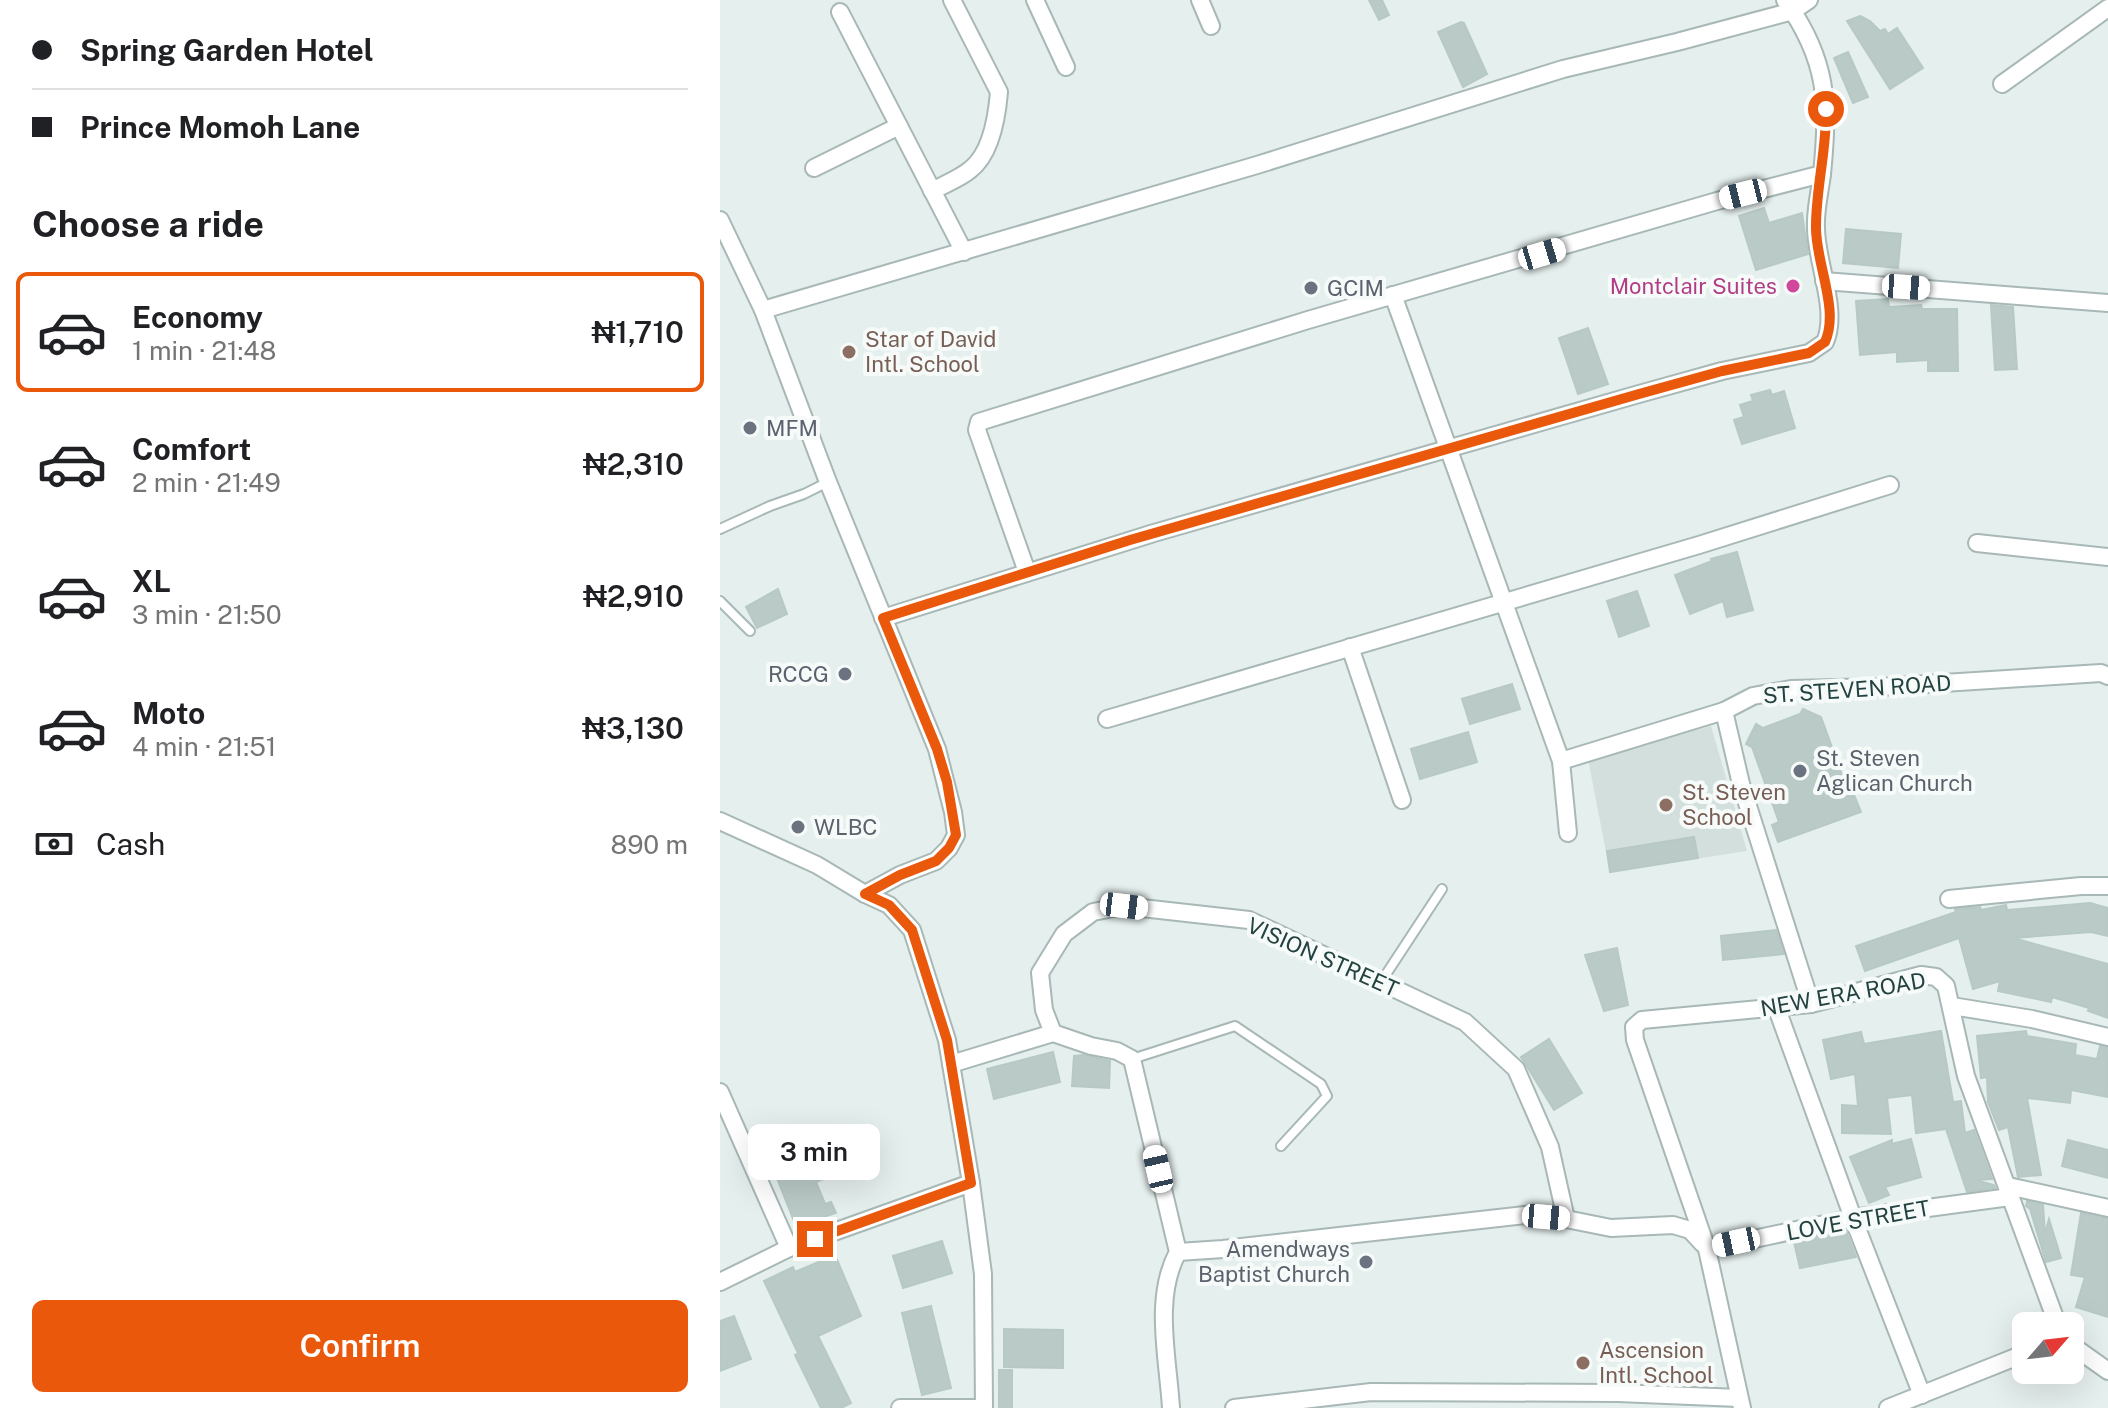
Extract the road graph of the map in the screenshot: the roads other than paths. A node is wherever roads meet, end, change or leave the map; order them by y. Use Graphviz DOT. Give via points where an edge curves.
graph roads {
  1 [pos="952,0"];
  2 [pos="1035,0"];
  3 [pos="1200,0"];
  4 [pos="1809,0"];
  5 [pos="1789,5"];
  6 [pos="2108,8"];
  7 [pos="840,12"];
  8 [pos="1211,26"];
  9 [pos="1066,67"];
  10 [pos="2002,84"];
  11 [pos="899,126"];
  12 [pos="814,168"];
  13 [pos="1822,174"];
  14 [pos="932,191"];
  15 [pos="720,220"];
  16 [pos="964,252"];
  17 [pos="1824,281"];
  18 [pos="1393,295"];
  19 [pos="2108,303"];
  20 [pos="763,310"];
  21 [pos="1450,449"];
  22 [pos="828,482"];
  23 [pos="1890,485"];
  24 [pos="720,529"];
  25 [pos="1977,543"];
  26 [pos="2108,557"];
  27 [pos="1027,572"];
  28 [pos="720,601"];
  29 [pos="1504,601"];
  30 [pos="883,618"];
  31 [pos="750,631"];
  32 [pos="1350,647"];
  33 [pos="2108,676"];
  34 [pos="1724,711"];
  35 [pos="1107,719"];
  36 [pos="1561,761"];
  37 [pos="1402,800"];
  38 [pos="720,821"];
  39 [pos="1568,833"];
  40 [pos="2108,886"];
  41 [pos="1442,889"];
  42 [pos="865,894"];
  43 [pos="1949,899"];
  44 [pos="1381,983"];
  45 [pos="1811,1004"];
  46 [pos="1952,1006"];
  47 [pos="1777,1009"];
  48 [pos="1053,1033"];
  49 [pos="2108,1037"];
  50 [pos="1132,1059"];
  51 [pos="951,1064"];
  52 [pos="720,1092"];
  53 [pos="1281,1146"];
  54 [pos="971,1183"];
  55 [pos="2009,1192"];
  56 [pos="2108,1208"];
  57 [pos="1853,1218"];
  58 [pos="1566,1219"];
  59 [pos="789,1248"];
  60 [pos="1707,1249"];
  61 [pos="1178,1252"];
  62 [pos="720,1282"];
  63 [pos="2053,1312"];
  64 [pos="2084,1354"];
  65 [pos="2012,1359"];
  66 [pos="2108,1371"];
  67 [pos="1922,1395"];
  68 [pos="1618,1400"];
  69 [pos="1475,1401"];
  70 [pos="1741,1403"];
  71 [pos="900,1408"];
  72 [pos="981,1408"];
  73 [pos="1171,1408"];
  74 [pos="1244,1408"];
  75 [pos="1888,1408"];
  1 -- 14 [label="street" via="999,92 998,106 985,150 972,168"];
  2 -- 9 [label="street"];
  3 -- 8 [label="street"];
  4 -- 5 [label="street"];
  5 -- 13 [label="street" via="1816,53 1825,88"];
  5 -- 16 [label="street"];
  6 -- 10 [label="street"];
  7 -- 11 [label="street"];
  11 -- 12 [label="street"];
  11 -- 14 [label="street"];
  13 -- 17 [label="street" via="1816,228"];
  13 -- 18 [label="street"];
  14 -- 16 [label="street"];
  15 -- 20 [label="street"];
  16 -- 20 [label="street"];
  17 -- 19 [label="street"];
  17 -- 21 [label="street" via="1829,333 1809,353 1722,371"];
  18 -- 21 [label="street"];
  18 -- 27 [label="street" via="979,422 977,430"];
  20 -- 22 [label="street"];
  21 -- 27 [label="street"];
  21 -- 29 [label="street"];
  22 -- 24 [label="lane"];
  22 -- 30 [label="street"];
  23 -- 29 [label="street"];
  25 -- 26 [label="street"];
  27 -- 30 [label="street"];
  28 -- 31 [label="lane"];
  29 -- 32 [label="street"];
  29 -- 36 [label="street"];
  30 -- 42 [label="street" via="937,749 956,835 936,861"];
  32 -- 35 [label="street"];
  32 -- 37 [label="street"];
  33 -- 34 [label="street, ST. STEVEN ROAD" via="1791,689 1753,696"];
  34 -- 36 [label="street, ST. STEVEN ROAD"];
  34 -- 45 [label="street" via="1741,784"];
  36 -- 39 [label="street"];
  38 -- 42 [label="street" via="817,865"];
  40 -- 43 [label="street"];
  41 -- 44 [label="lane"];
  42 -- 51 [label="street" via="889,905 912,930"];
  44 -- 48 [label="street, VISION STREET" via="1249,920 1124,906 1093,912 1064,934 1040,973"];
  44 -- 58 [label="street, VISION STREET" via="1465,1022 1516,1069 1550,1147"];
  45 -- 46 [label="street, NEW ERA ROAD" via="1921,975 1936,977 1946,986"];
  45 -- 47 [label="street, NEW ERA ROAD"];
  46 -- 49 [label="street"];
  46 -- 55 [label="street, NEW ERA ROAD" via="1966,1076"];
  47 -- 57 [label="street"];
  47 -- 60 [label="street, NEW ERA ROAD" via="1642,1020 1634,1027"];
  48 -- 50 [label="street"];
  48 -- 51 [label="street"];
  50 -- 53 [label="lane" via="1235,1026 1321,1084 1327,1096"];
  50 -- 61 [label="street"];
  51 -- 54 [label="street"];
  52 -- 59 [label="street"];
  54 -- 59 [label="street"];
  54 -- 72 [label="street" via="983,1274"];
  55 -- 56 [label="street"];
  55 -- 57 [label="street, LOVE STREET"];
  55 -- 63 [label="street, NEW ERA ROAD"];
  57 -- 60 [label="street, LOVE STREET"];
  57 -- 67 [label="street"];
  58 -- 60 [label="street" via="1611,1228 1673,1225 1690,1230"];
  58 -- 61 [label="street" via="1525,1215"];
  59 -- 62 [label="street"];
  60 -- 70 [label="street, NEW ERA ROAD"];
  61 -- 73 [label="street" via="1163,1298"];
  64 -- 66 [label="street"];
  65 -- 67 [label="street"];
  67 -- 75 [label="street"];
  68 -- 69 [label="street"];
  68 -- 70 [label="street"];
  69 -- 74 [label="street" via="1371,1392"];
  71 -- 72 [label="street"];
}
